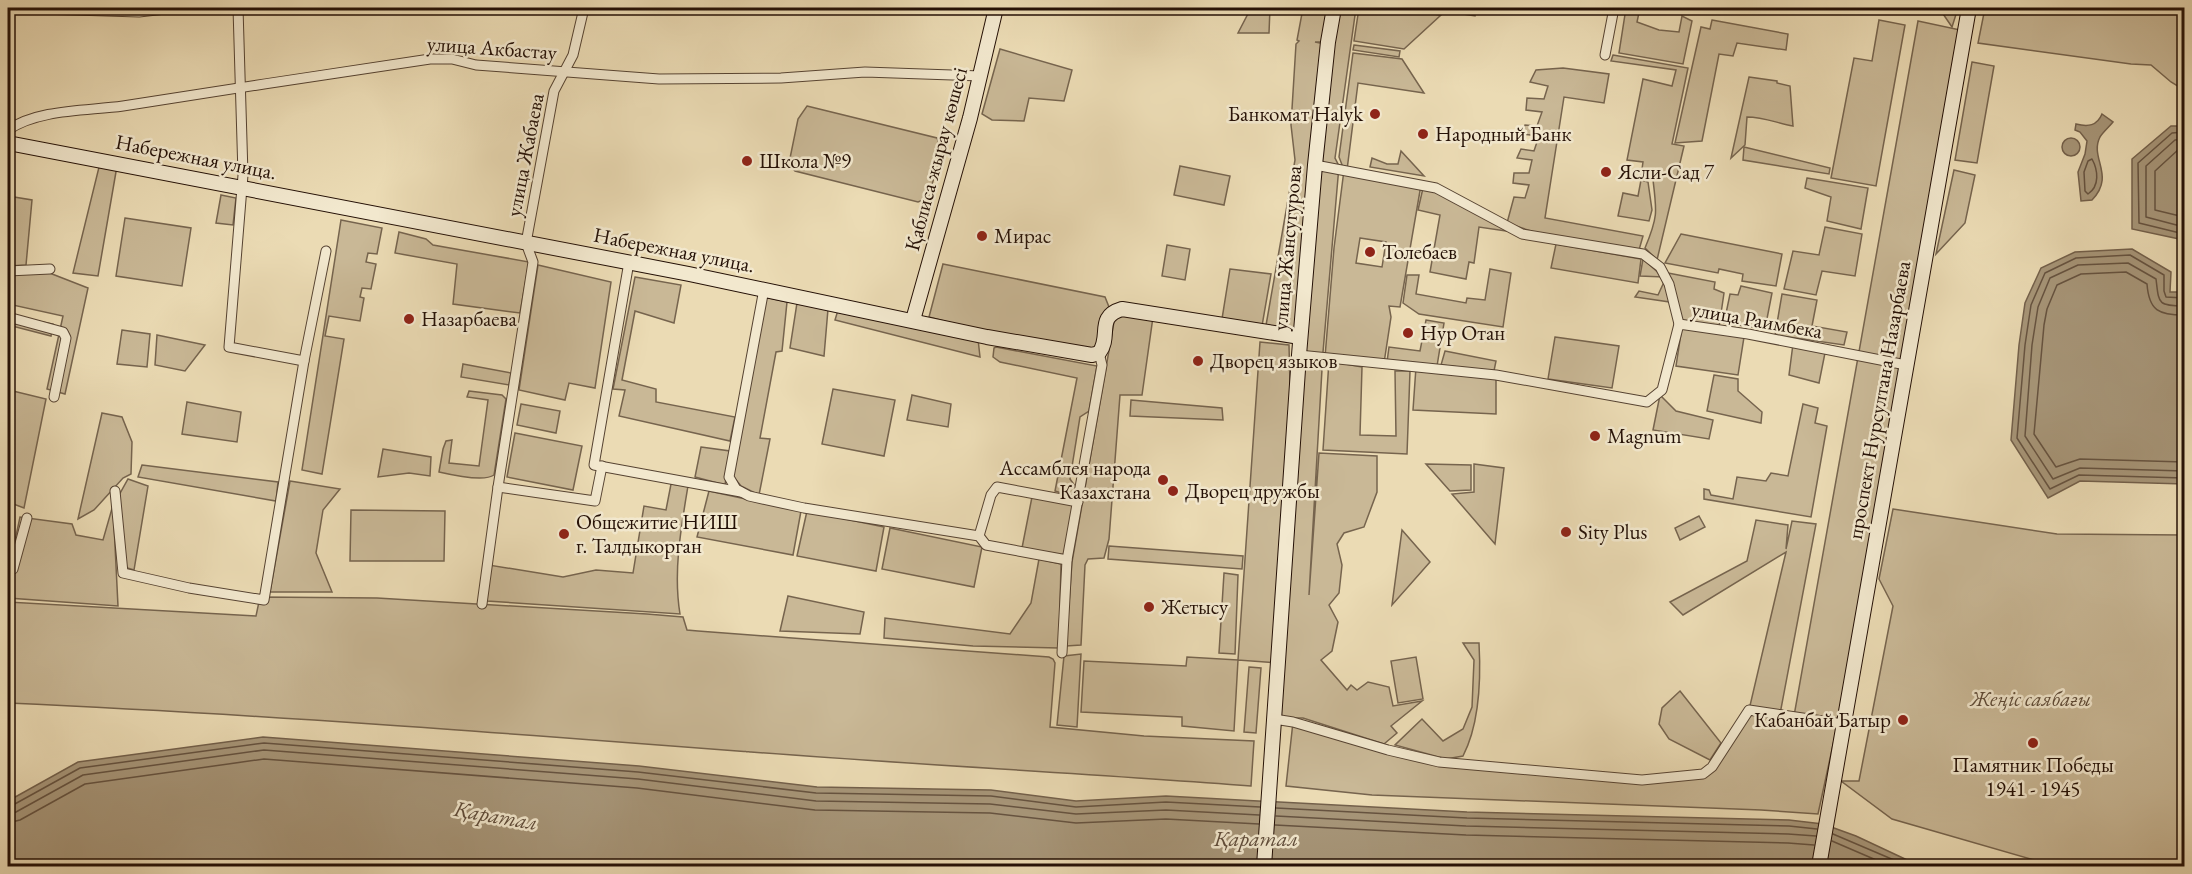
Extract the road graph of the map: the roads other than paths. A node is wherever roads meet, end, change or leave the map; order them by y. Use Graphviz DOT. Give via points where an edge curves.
graph roads {
  1 [pos="8,8"];
  2 [pos="174,8"];
  3 [pos="238,8"];
  4 [pos="584,8"];
  5 [pos="996,8"];
  6 [pos="1334,8"];
  7 [pos="1614,8"];
  8 [pos="1969,8"];
  9 [pos="1605,55"];
  10 [pos="565,71"];
  11 [pos="981,76"];
  12 [pos="241,87"];
  13 [pos="8,130"];
  14 [pos="8,143"];
  15 [pos="1315,165"];
  16 [pos="243,187"];
  17 [pos="526,243"];
  18 [pos="326,251"];
  19 [pos="629,262"];
  20 [pos="50,269"];
  21 [pos="8,271"];
  22 [pos="764,290"];
  23 [pos="8,317"];
  24 [pos="913,321"];
  25 [pos="1679,324"];
  26 [pos="1300,337"];
  27 [pos="1099,353"];
  28 [pos="1299,355"];
  29 [pos="304,361"];
  30 [pos="1906,365"];
  31 [pos="54,397"];
  32 [pos="602,466"];
  33 [pos="498,487"];
  34 [pos="115,491"];
  35 [pos="742,493"];
  36 [pos="1078,502"];
  37 [pos="27,518"];
  38 [pos="979,536"];
  39 [pos="1067,560"];
  40 [pos="8,568"];
  41 [pos="482,604"];
  42 [pos="1062,653"];
  43 [pos="1274,719"];
  44 [pos="1843,724"];
  45 [pos="1264,867"];
  46 [pos="1819,867"];
  1 -- 2 [label="street" via="139,12"];
  3 -- 12 [label="street"];
  4 -- 10 [label="street, улица Жабаева" via="573,55"];
  5 -- 11 [label="main road, Қаблиса жырау көшесі"];
  6 -- 15 [label="main road, улица Жансугурова"];
  7 -- 9 [label="street"];
  8 -- 30 [label="main road, проспект Нурсултана Назарбаева"];
  10 -- 11 [label="street, улица Акбастау" via="659,79 782,78 865,72"];
  10 -- 12 [label="street, улица Акбастау" via="430,59"];
  10 -- 17 [label="street, улица Жабаева" via="554,91"];
  11 -- 24 [label="main road, Қаблиса жырау көшесі"];
  12 -- 13 [label="street, улица Акбастау" via="35,117"];
  12 -- 16 [label="street"];
  14 -- 16 [label="main road, Набережная улица."];
  15 -- 25 [label="street" via="1436,188 1522,234 1643,254 1660,267"];
  15 -- 26 [label="main road, улица Жансугурова"];
  16 -- 17 [label="main road, Набережная улица."];
  16 -- 29 [label="street" via="229,347"];
  17 -- 19 [label="main road, Набережная улица."];
  17 -- 33 [label="street" via="533,262"];
  18 -- 29 [label="street"];
  19 -- 22 [label="main road, Набережная улица."];
  19 -- 32 [label="street" via="594,465"];
  20 -- 21 [label="street"];
  22 -- 24 [label="main road, Набережная улица."];
  22 -- 35 [label="street" via="729,477"];
  23 -- 31 [label="street" via="63,332 66,338"];
  24 -- 27 [label="main road, Набережная улица." via="998,339"];
  25 -- 28 [label="street, улица Раимбека" via="1662,390 1647,402 1496,375"];
  25 -- 30 [label="street, улица Раимбека"];
  26 -- 27 [label="main road" via="1122,309 1112,312 1106,321 1104,347"];
  26 -- 28 [label="main road, улица Жансугурова"];
  27 -- 36 [label="street" via="1102,365"];
  28 -- 43 [label="main road, улица Жансугурова"];
  29 -- 34 [label="street" via="264,600 123,573"];
  30 -- 44 [label="main road, проспект Нурсултана Назарбаева"];
  32 -- 33 [label="street" via="595,501"];
  32 -- 35 [label="street"];
  33 -- 41 [label="street"];
  35 -- 38 [label="street" via="804,508"];
  36 -- 38 [label="street" via="998,487 991,495"];
  36 -- 39 [label="street"];
  37 -- 40 [label="street" via="13,569"];
  38 -- 39 [label="street" via="986,545"];
  39 -- 42 [label="street"];
  43 -- 44 [label="street" via="1439,762 1642,780 1703,774 1712,767 1749,710"];
  43 -- 45 [label="main road, улица Жансугурова"];
  44 -- 46 [label="main road, проспект Нурсултана Назарбаева"];
}
